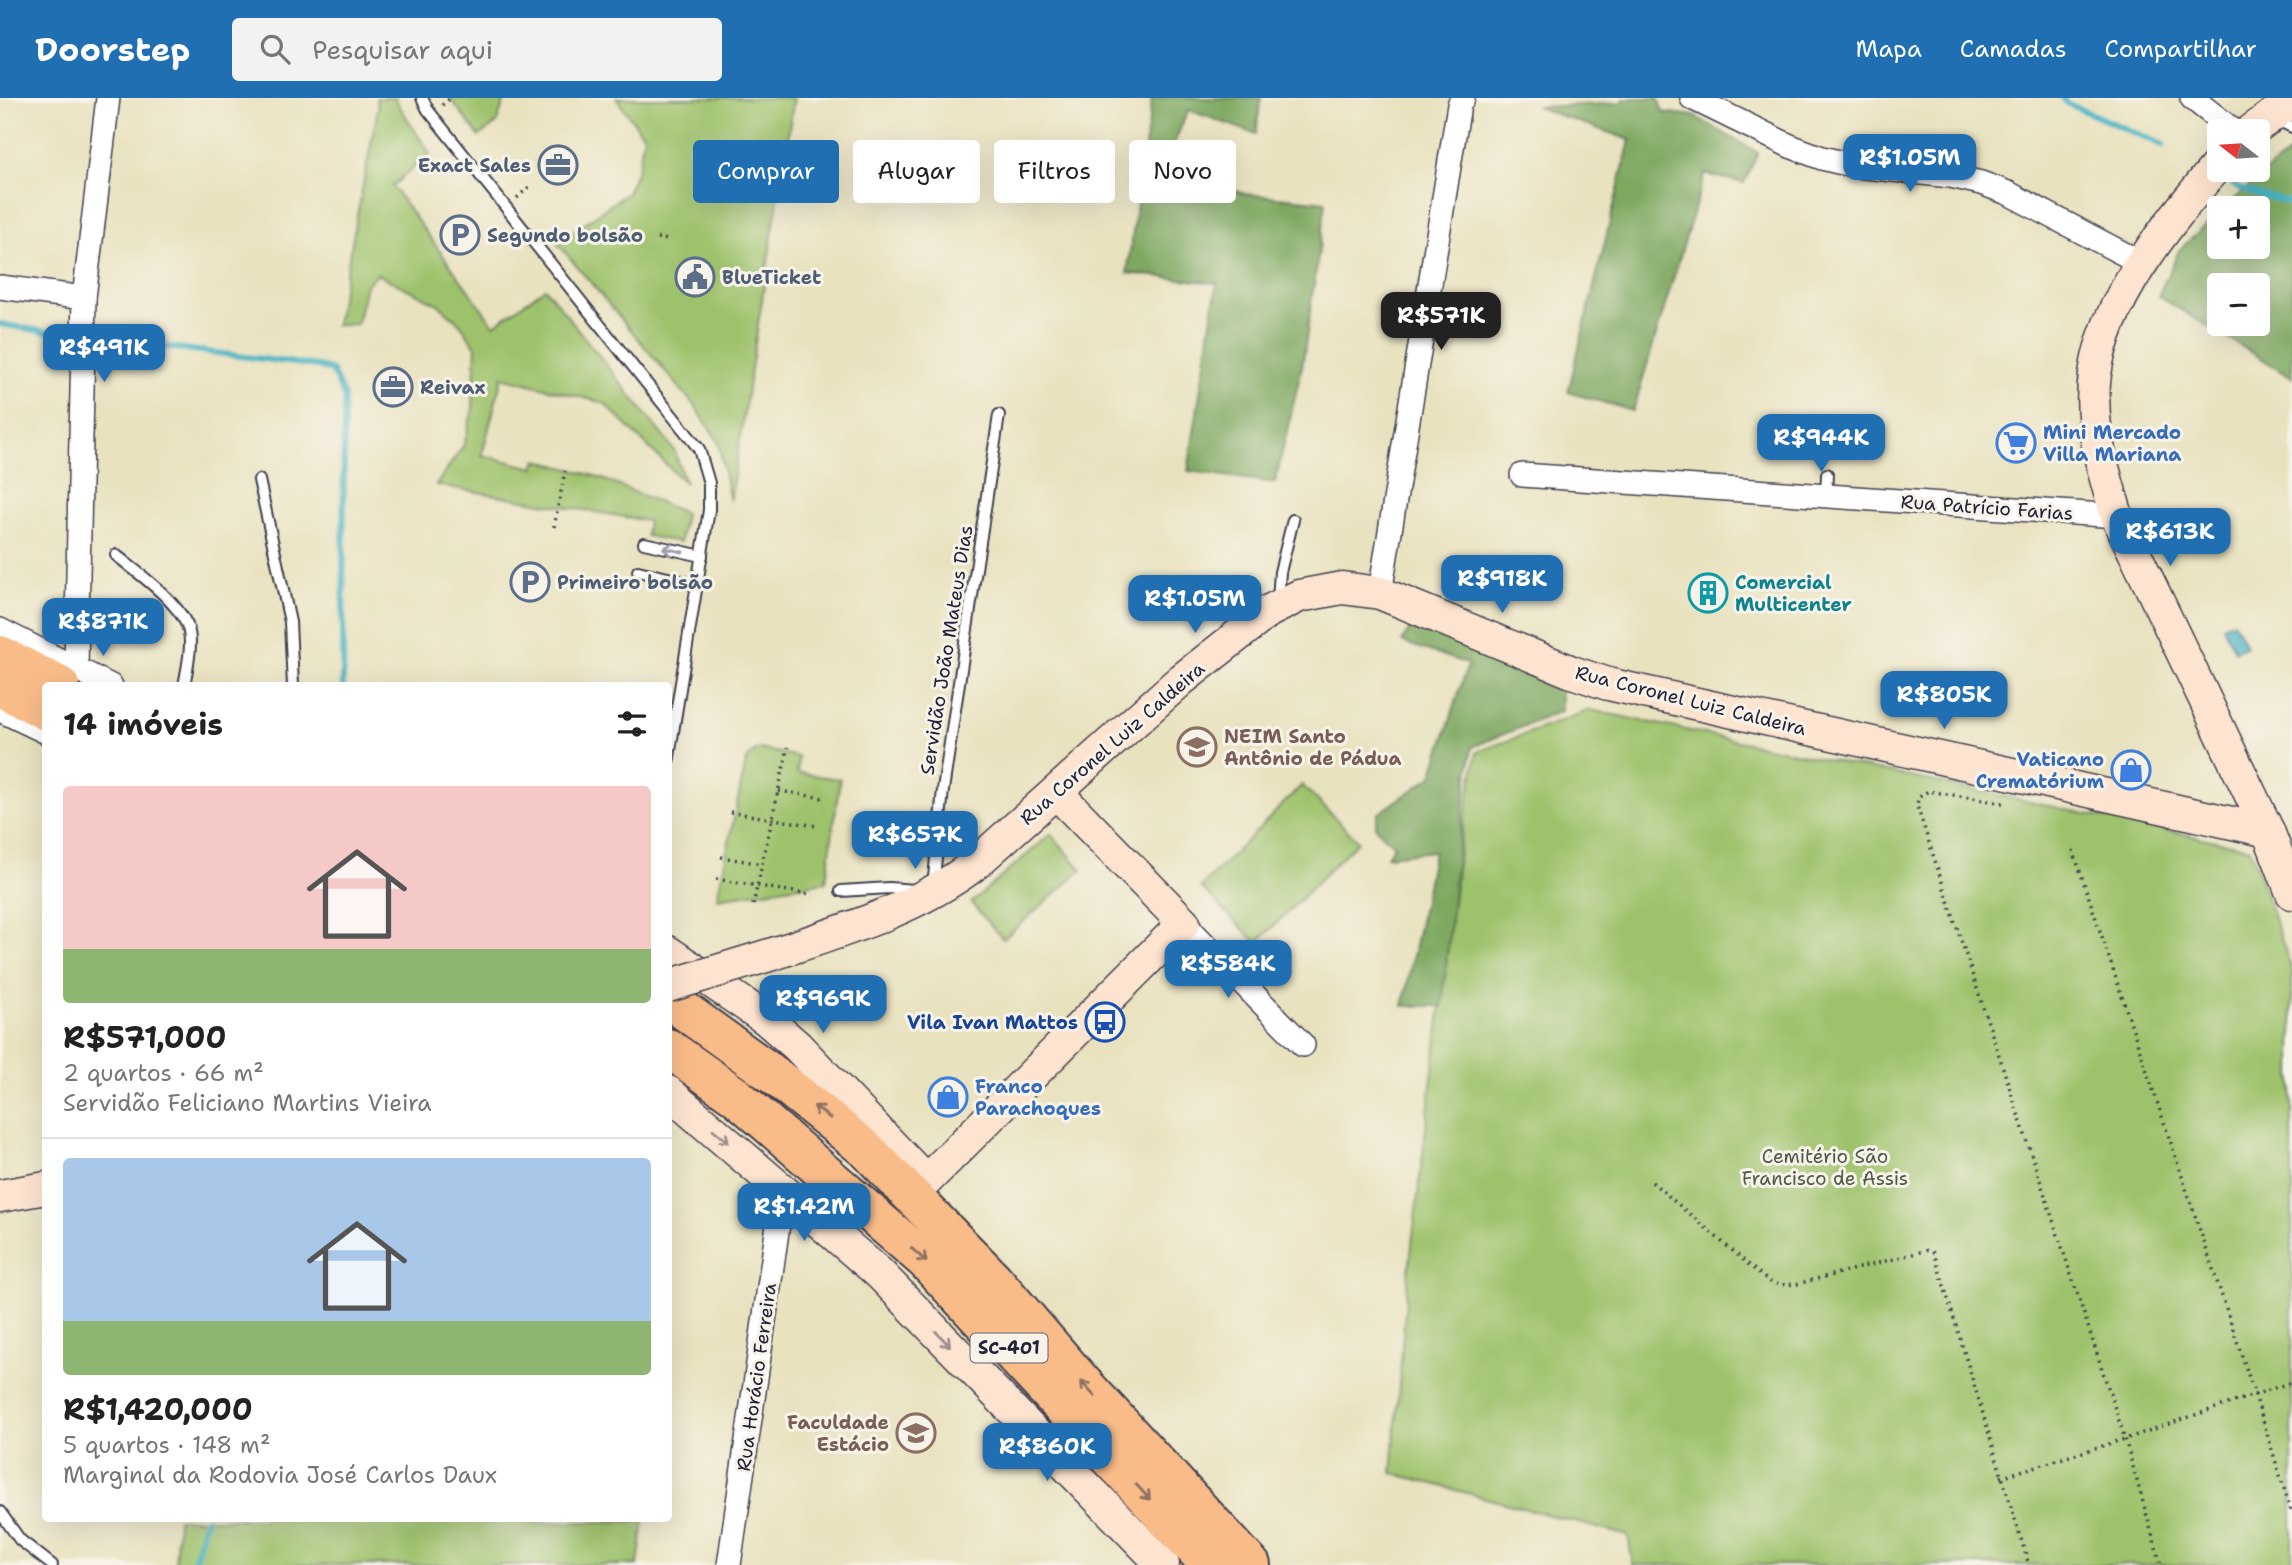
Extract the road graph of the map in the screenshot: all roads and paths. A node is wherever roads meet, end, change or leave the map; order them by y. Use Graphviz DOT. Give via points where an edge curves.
graph roads {
  1 [pos="108,98"];
  2 [pos="422,98"];
  3 [pos="1463,98"];
  4 [pos="1692,98"];
  5 [pos="2192,98"];
  6 [pos="2219,119"];
  7 [pos="2207,178"];
  8 [pos="657,238"];
  9 [pos="669,240"];
  10 [pos="2141,263"];
  11 [pos="0,287"];
  12 [pos="84,298"];
  13 [pos="999,415"];
  14 [pos="565,471"];
  15 [pos="1522,475"];
  16 [pos="259,480"];
  17 [pos="2117,516"];
  18 [pos="1293,520"];
  19 [pos="554,527"];
  20 [pos="644,543"];
  21 [pos="116,555"];
  22 [pos="702,556"];
  23 [pos="638,571"];
  24 [pos="698,585"];
  25 [pos="1380,593"];
  26 [pos="1277,607"];
  27 [pos="0,630"];
  28 [pos="0,655"];
  29 [pos="68,677"];
  30 [pos="92,682"];
  31 [pos="185,682"];
  32 [pos="293,682"];
  33 [pos="0,687"];
  34 [pos="42,709"];
  35 [pos="0,710"];
  36 [pos="42,730"];
  37 [pos="672,739"];
  38 [pos="788,747"];
  39 [pos="779,791"];
  40 [pos="1056,792"];
  41 [pos="822,798"];
  42 [pos="2003,803"];
  43 [pos="730,812"];
  44 [pos="772,819"];
  45 [pos="817,826"];
  46 [pos="2268,831"];
  47 [pos="2073,850"];
  48 [pos="721,858"];
  49 [pos="762,864"];
  50 [pos="716,879"];
  51 [pos="758,886"];
  52 [pos="841,891"];
  53 [pos="933,892"];
  54 [pos="2292,893"];
  55 [pos="813,895"];
  56 [pos="753,905"];
  57 [pos="1184,923"];
  58 [pos="672,955"];
  59 [pos="672,985"];
  60 [pos="672,1002"];
  61 [pos="1303,1045"];
  62 [pos="672,1051"];
  63 [pos="672,1093"];
  64 [pos="672,1096"];
  65 [pos="795,1145"];
  66 [pos="926,1181"];
  67 [pos="1652,1182"];
  68 [pos="42,1189"];
  69 [pos="783,1190"];
  70 [pos="0,1196"];
  71 [pos="993,1279"];
  72 [pos="2292,1382"];
  73 [pos="2255,1395"];
  74 [pos="2125,1439"];
  75 [pos="2001,1478"];
  76 [pos="0,1512"];
  77 [pos="2292,1514"];
  78 [pos="52,1565"];
  79 [pos="729,1565"];
  80 [pos="1163,1565"];
  81 [pos="1210,1565"];
  82 [pos="1251,1565"];
  83 [pos="2029,1565"];
  84 [pos="2161,1565"];
  1 -- 12 [label="street"];
  2 -- 22 [label="lane" via="699,449 709,483"];
  3 -- 25 [label="street"];
  4 -- 10 [label="street" via="1822,158 1981,183"];
  5 -- 6 [label="street"];
  7 -- 10 [label="main road"];
  8 -- 9 [label="path"];
  10 -- 17 [label="main road" via="2102,341 2094,376 2098,444"];
  11 -- 12 [label="street"];
  12 -- 29 [label="street"];
  13 -- 53 [label="lane, Servidão João Mateus Dias" via="943,790"];
  14 -- 19 [label="path"];
  15 -- 17 [label="street, Rua Patrício Farias" via="1827,485"];
  16 -- 32 [label="lane" via="290,622"];
  17 -- 46 [label="main road"];
  18 -- 26 [label="lane"];
  22 -- 20 [label="lane, one-way"];
  21 -- 31 [label="lane" via="176,610 188,627"];
  22 -- 24 [label="lane"];
  23 -- 24 [label="lane"];
  24 -- 37 [label="lane"];
  25 -- 26 [label="main road, Rua Coronel Luiz Caldeira" via="1342,587 1299,596"];
  25 -- 46 [label="main road, Rua Coronel Luiz Caldeira" via="1608,684"];
  26 -- 40 [label="main road, Rua Coronel Luiz Caldeira" via="1181,680"];
  27 -- 29 [label="street"];
  28 -- 29 [label="highway"];
  29 -- 30 [label="street"];
  33 -- 34 [label="highway"];
  35 -- 36 [label="street"];
  38 -- 39 [label="path"];
  39 -- 41 [label="path"];
  39 -- 44 [label="path"];
  40 -- 53 [label="main road, Rua Coronel Luiz Caldeira" via="974,865"];
  40 -- 57 [label="main road"];
  42 -- 74 [label="path" via="1927,791 1918,798 1917,806"];
  43 -- 44 [label="path"];
  44 -- 45 [label="path"];
  44 -- 49 [label="path"];
  46 -- 54 [label="main road"];
  47 -- 73 [label="path"];
  48 -- 49 [label="path"];
  49 -- 51 [label="path"];
  50 -- 51 [label="path"];
  51 -- 55 [label="path"];
  51 -- 56 [label="path"];
  52 -- 53 [label="lane" via="889,888"];
  53 -- 59 [label="main road, Rua Coronel Luiz Caldeira, bridge" via="855,927"];
  57 -- 61 [label="street"];
  57 -- 66 [label="main road"];
  58 -- 66 [label="main road" via="735,996 797,1046"];
  71 -- 60 [label="highway, SC-401, one-way" via="868,1151"];
  62 -- 65 [label="highway, SC-401"];
  63 -- 65 [label="highway" via="698,1091"];
  64 -- 69 [label="main road, one-way"];
  65 -- 81 [label="highway, SC-401, one-way" via="926,1261"];
  66 -- 71 [label="highway"];
  67 -- 75 [label="path" via="1779,1285 1928,1250 1934,1253"];
  68 -- 70 [label="main road"];
  69 -- 79 [label="street, Rua Horácio Ferreira"];
  69 -- 80 [label="main road, one-way" via="879,1273"];
  82 -- 71 [label="highway, SC-401, one-way"];
  72 -- 73 [label="path"];
  73 -- 74 [label="path"];
  73 -- 77 [label="path"];
  74 -- 75 [label="path"];
  74 -- 84 [label="path"];
  75 -- 83 [label="path"];
  76 -- 78 [label="lane" via="20,1540"];
}
